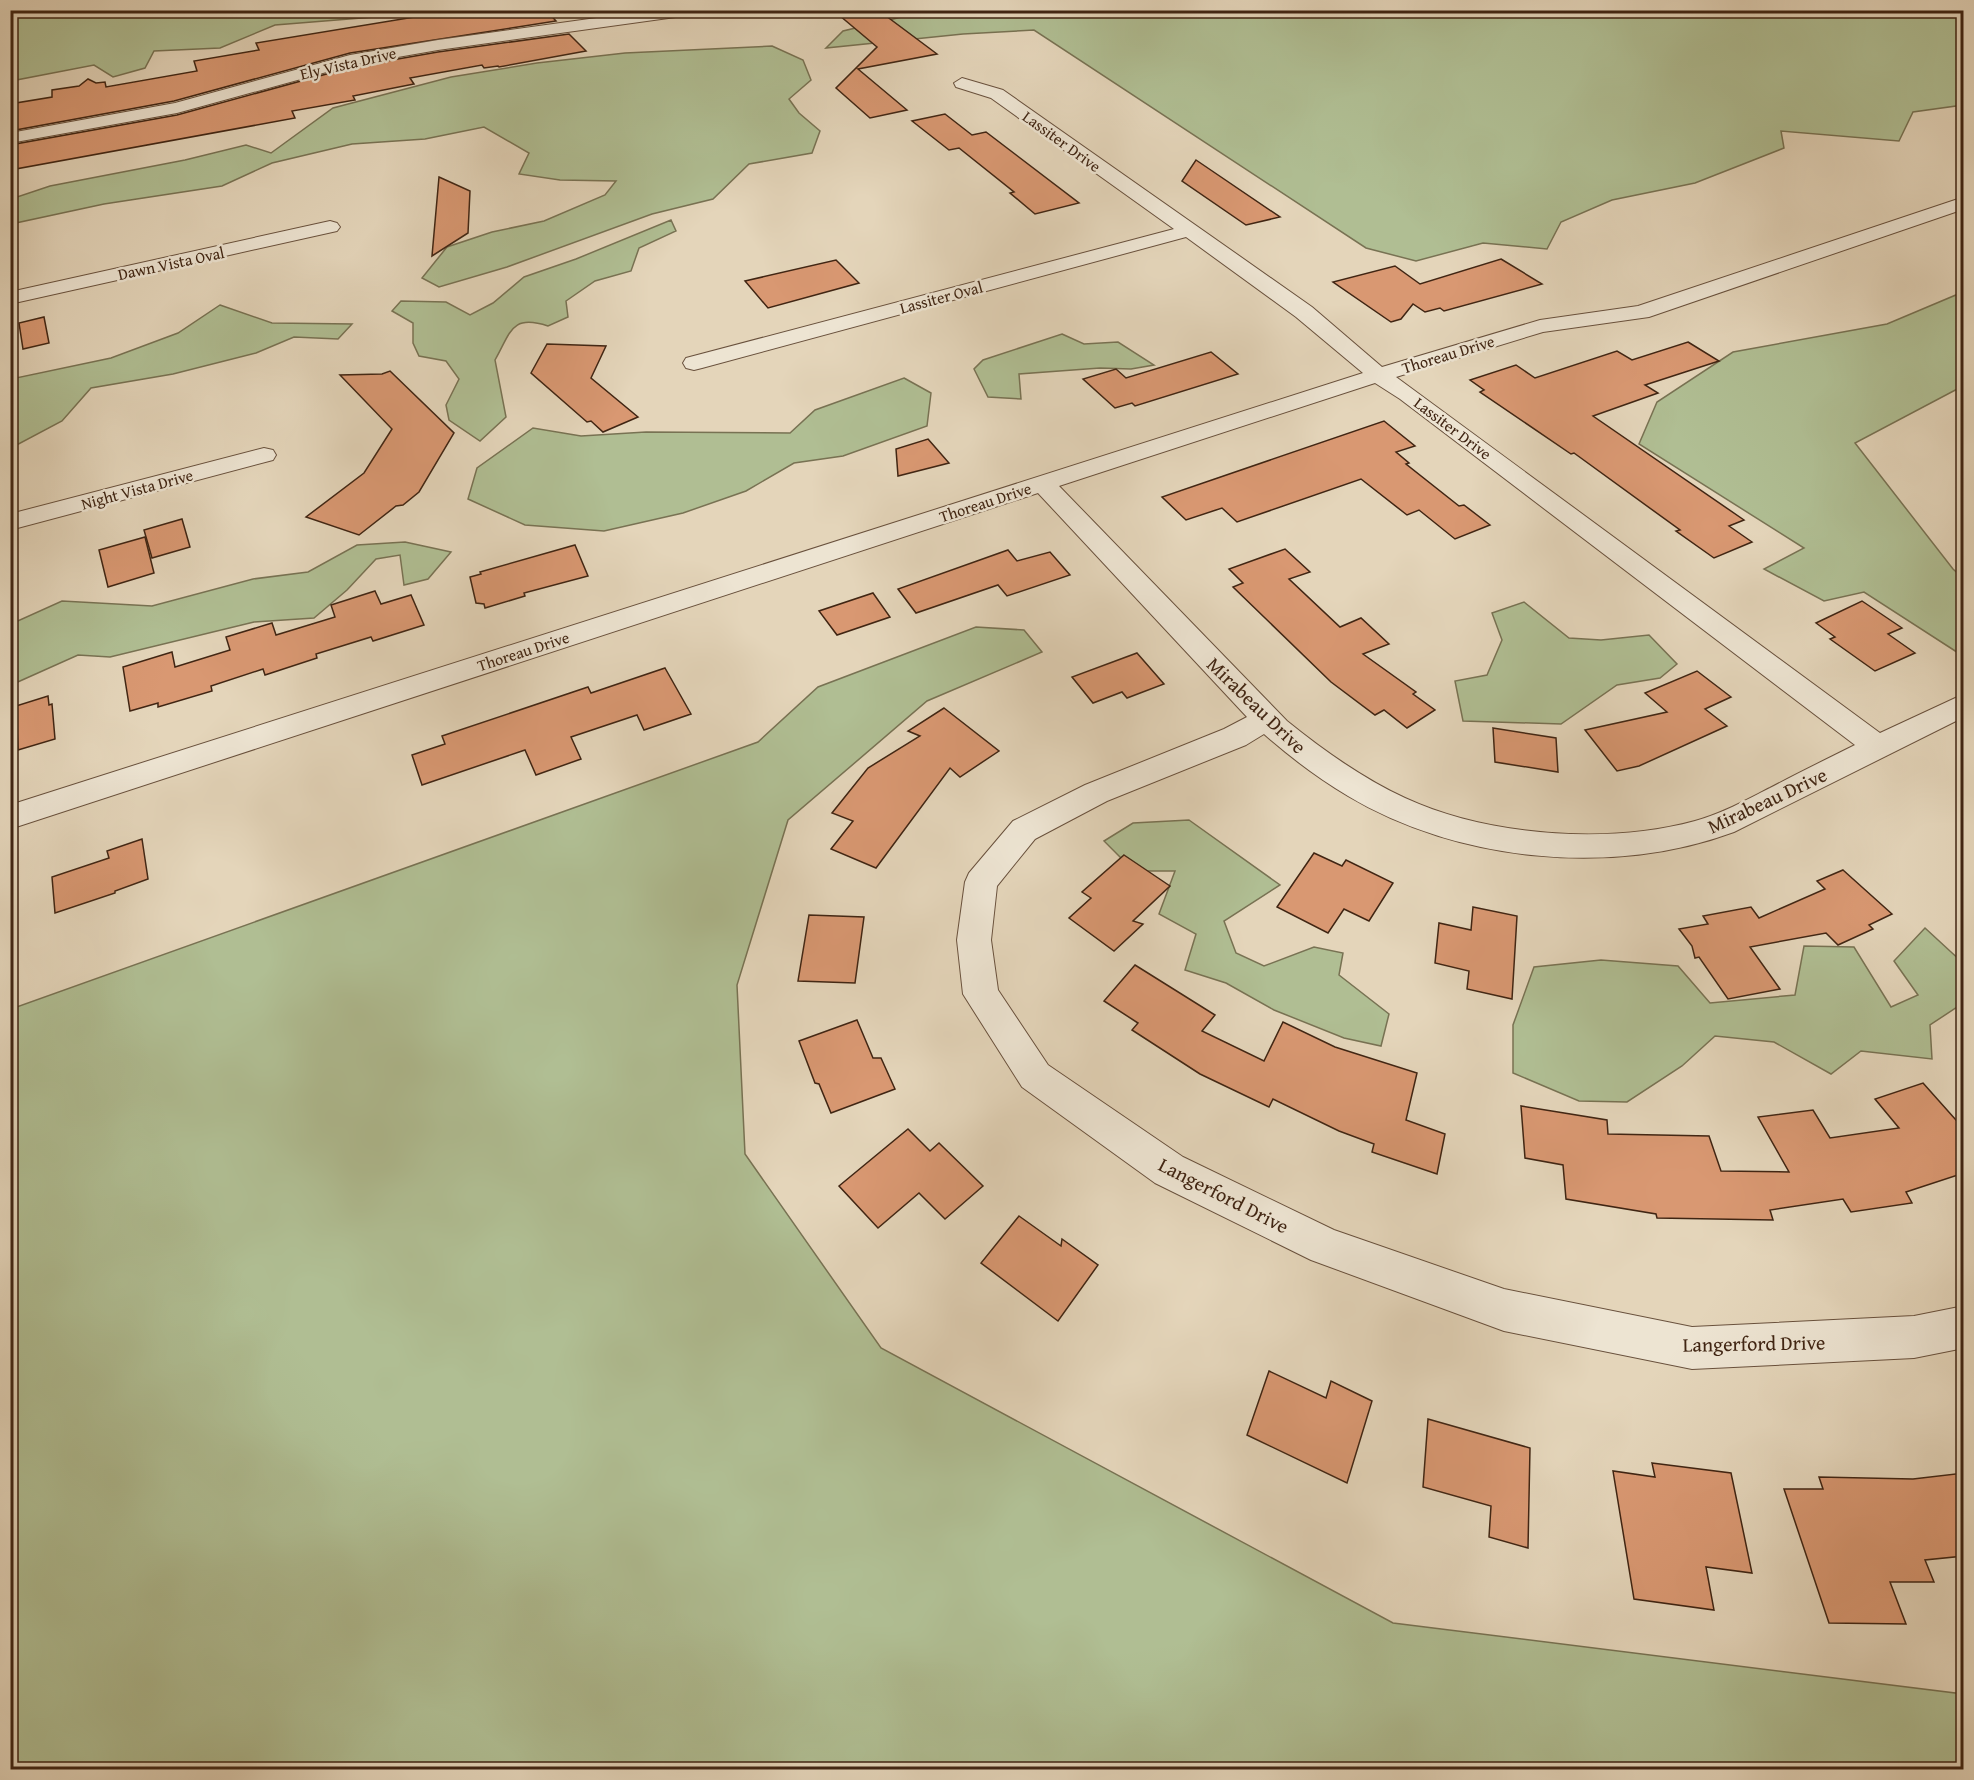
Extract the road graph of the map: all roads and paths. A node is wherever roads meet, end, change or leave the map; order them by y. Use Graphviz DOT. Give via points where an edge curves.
graph roads {
  1 [pos="690,10"];
  2 [pos="962,83"];
  3 [pos="10,138"];
  4 [pos="1964,204"];
  5 [pos="330,227"];
  6 [pos="1187,231"];
  7 [pos="10,298"];
  8 [pos="694,363"];
  9 [pos="1378,375"];
  10 [pos="264,455"];
  11 [pos="1042,483"];
  12 [pos="10,522"];
  13 [pos="1964,704"];
  14 [pos="1266,719"];
  15 [pos="1878,747"];
  16 [pos="10,817"];
  17 [pos="1964,1327"];
  1 -- 3 [label="street, Ely Vista Drive" via="350,60 177,108"];
  2 -- 6 [label="street, Lassiter Drive" via="997,94"];
  4 -- 9 [label="street, Thoreau Drive" via="1641,312 1540,326"];
  5 -- 7 [label="street, Dawn Vista Oval"];
  6 -- 8 [label="street, Lassiter Oval"];
  6 -- 9 [label="street, Lassiter Drive" via="1304,312"];
  9 -- 11 [label="street, Thoreau Drive"];
  9 -- 15 [label="street, Lassiter Drive"];
  10 -- 12 [label="street, Night Vista Drive"];
  11 -- 14 [label="street, Mirabeau Drive"];
  11 -- 16 [label="street, Thoreau Drive"];
  13 -- 15 [label="street, Mirabeau Drive"];
  14 -- 15 [label="street, Mirabeau Drive" via="1303,752 1352,784 1424,817 1498,837 1554,845 1642,843 1695,833 1748,813"];
  14 -- 17 [label="street, Langerford Drive" via="1235,737 1096,793 1024,830 981,882 974,940 981,994 1035,1076 1169,1170 1325,1246 1504,1310 1692,1348 1914,1337"];
}
